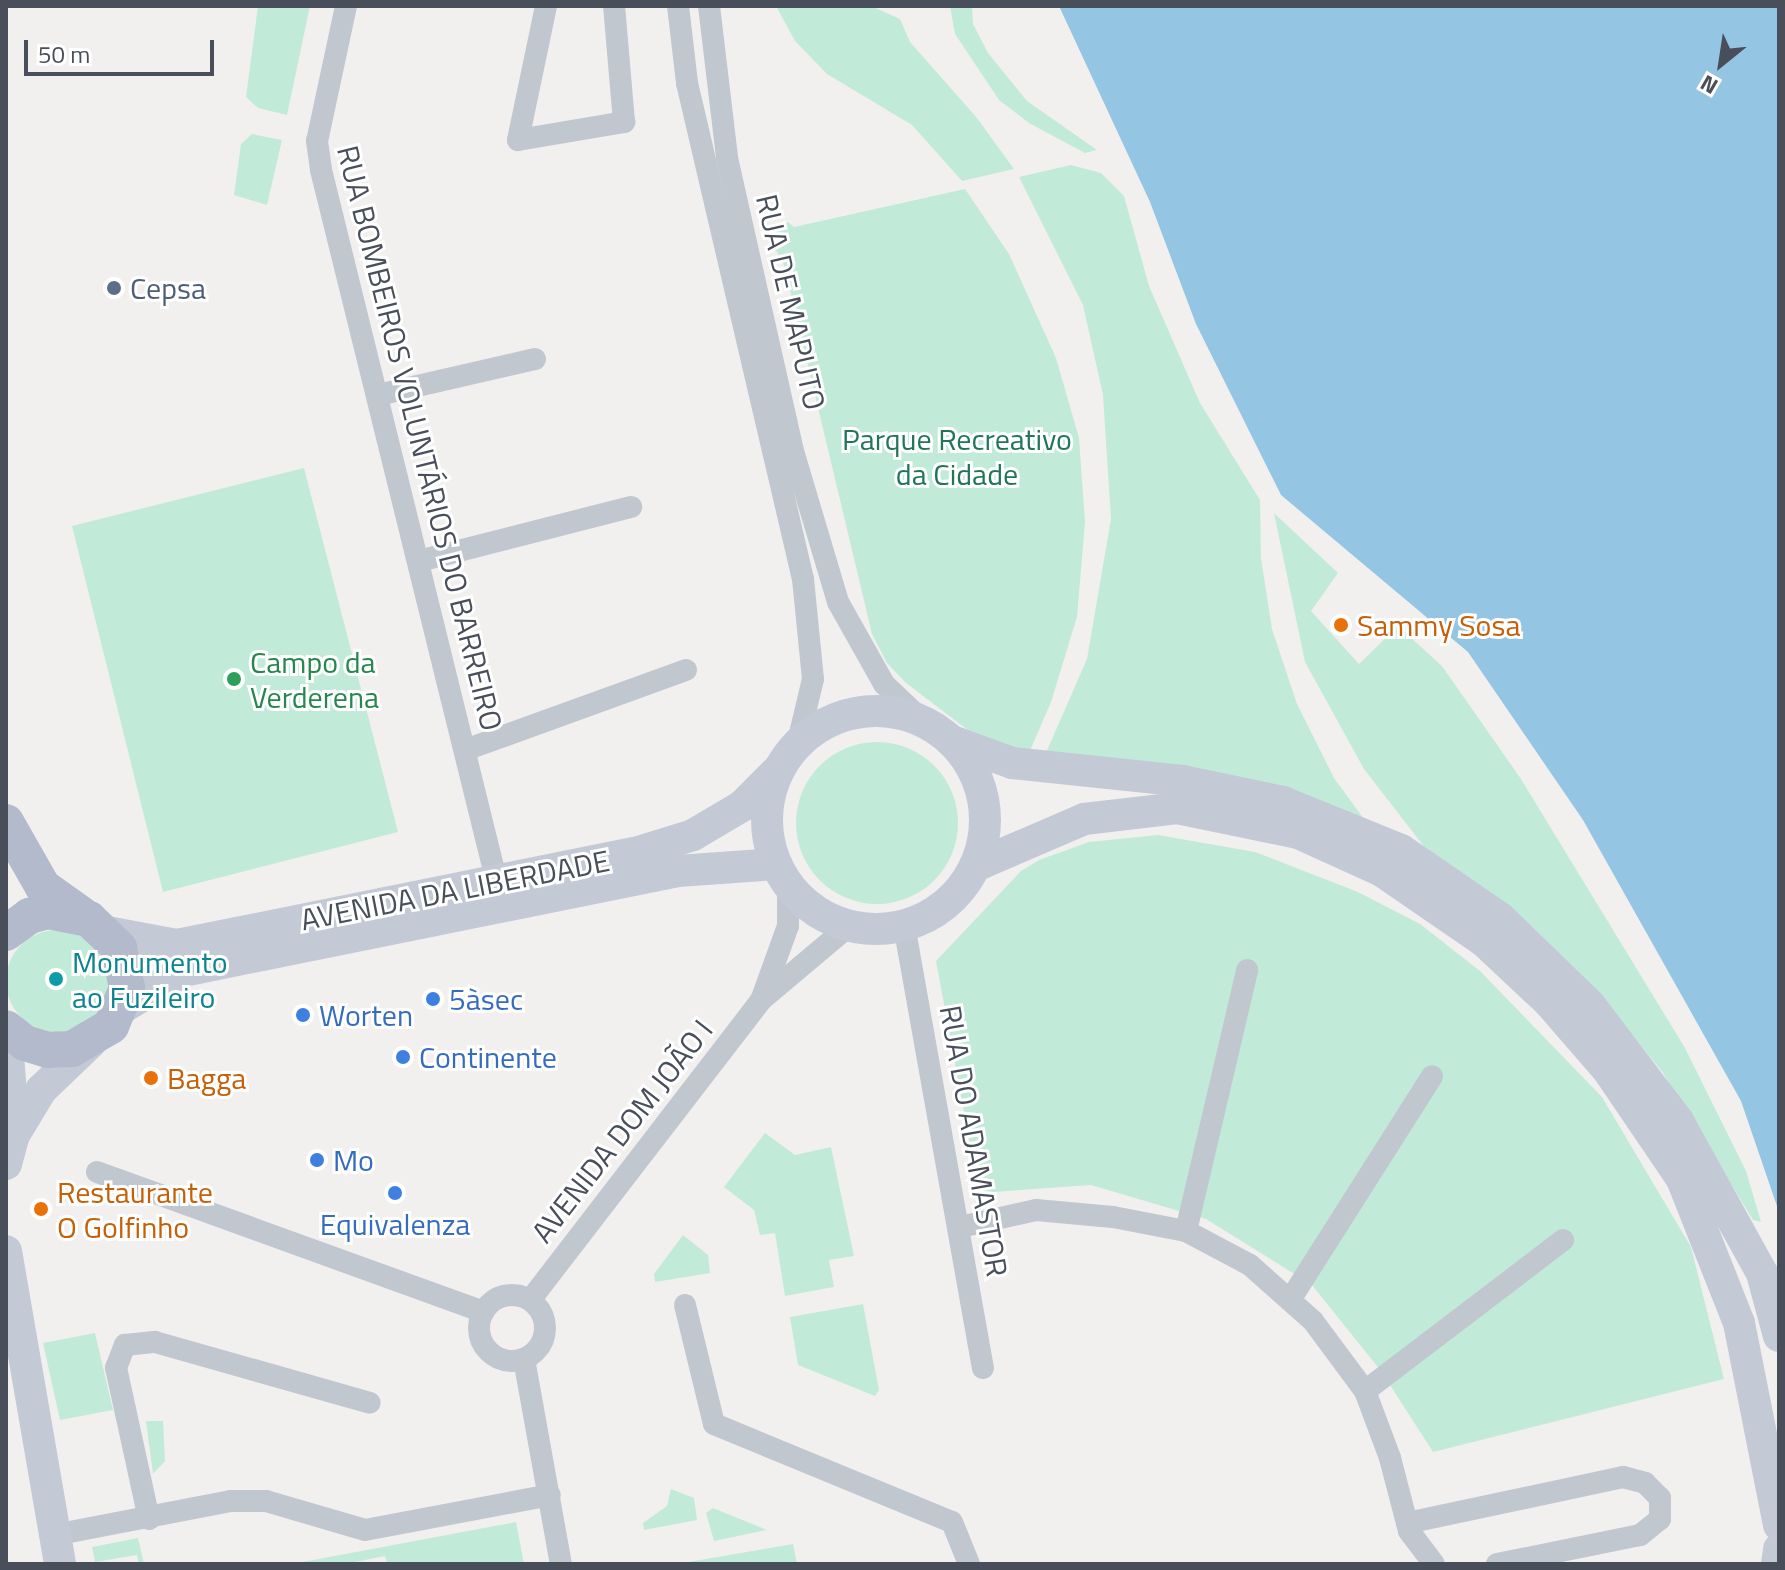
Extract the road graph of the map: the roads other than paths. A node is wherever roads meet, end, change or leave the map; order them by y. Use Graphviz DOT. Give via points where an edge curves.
graph roads {
  1 [pos="346,6"];
  2 [pos="546,6"];
  3 [pos="614,6"];
  4 [pos="678,6"];
  5 [pos="709,6"];
  6 [pos="535,359"];
  7 [pos="378,395"];
  8 [pos="631,507"];
  9 [pos="419,561"];
  10 [pos="686,670"];
  11 [pos="924,722"];
  12 [pos="952,741"];
  13 [pos="798,742"];
  14 [pos="465,750"];
  15 [pos="779,769"];
  16 [pos="6,822"];
  17 [pos="975,866"];
  18 [pos="782,874"];
  19 [pos="497,883"];
  20 [pos="98,925"];
  21 [pos="850,925"];
  22 [pos="904,925"];
  23 [pos="6,933"];
  24 [pos="1247,970"];
  25 [pos="761,1000"];
  26 [pos="122,1008"];
  27 [pos="6,1028"];
  28 [pos="95,1040"];
  29 [pos="1432,1076"];
  30 [pos="10,1149"];
  31 [pos="97,1172"];
  32 [pos="960,1227"];
  33 [pos="1186,1231"];
  34 [pos="1563,1240"];
  35 [pos="6,1251"];
  36 [pos="531,1299"];
  37 [pos="1290,1300"];
  38 [pos="685,1305"];
  39 [pos="483,1312"];
  40 [pos="1779,1336"];
  41 [pos="524,1359"];
  42 [pos="983,1368"];
  43 [pos="1365,1391"];
  44 [pos="370,1403"];
  45 [pos="550,1495"];
  46 [pos="149,1519"];
  47 [pos="1407,1523"];
  48 [pos="1779,1525"];
  49 [pos="1779,1549"];
  50 [pos="57,1550"];
  51 [pos="561,1564"];
  52 [pos="969,1564"];
  53 [pos="1434,1564"];
  54 [pos="1497,1564"];
  55 [pos="1777,1564"];
  1 -- 7 [label="street, RUA BOMBEIROS VOLUNTÁRIOS DO BARREIRO" via="317,141"];
  2 -- 3 [label="street" via="518,140 624,122"];
  4 -- 13 [label="street, RUA DE MAPUTO" via="690,98 803,579 813,679"];
  5 -- 11 [label="street, RUA DE MAPUTO" via="727,158 793,451 838,602 884,684"];
  6 -- 7 [label="street"];
  7 -- 9 [label="street, RUA BOMBEIROS VOLUNTÁRIOS DO BARREIRO"];
  8 -- 9 [label="street"];
  9 -- 14 [label="street, RUA BOMBEIROS VOLUNTÁRIOS DO BARREIRO"];
  10 -- 14 [label="street"];
  11 -- 12 [label="main road"];
  11 -- 13 [label="main road" via="892,711 858,711 826,722"];
  12 -- 17 [label="main road" via="980,788 984,827"];
  12 -- 40 [label="main road" via="1012,763 1182,781 1283,802 1401,850 1500,918 1589,1004 1678,1121 1762,1273"];
  13 -- 15 [label="main road"];
  14 -- 19 [label="street, RUA BOMBEIROS VOLUNTÁRIOS DO BARREIRO"];
  15 -- 18 [label="main road" via="767,811"];
  15 -- 19 [label="main road, AVENIDA DA LIBERDADE" via="742,806 693,835"];
  16 -- 20 [label="main road" via="43,887"];
  17 -- 22 [label="main road" via="933,913"];
  17 -- 48 [label="main road" via="1084,819 1177,808 1298,833 1382,871 1484,941 1549,1002 1608,1070 1682,1179 1739,1323"];
  18 -- 21 [label="main road" via="825,916"];
  18 -- 25 [label="street, AVENIDA DOM JOÃO I" via="788,926"];
  18 -- 26 [label="main road, AVENIDA DA LIBERDADE" via="678,871 183,971"];
  19 -- 20 [label="main road, AVENIDA DA LIBERDADE" via="177,945"];
  20 -- 23 [label="main road" via="48,911 29,916"];
  20 -- 26 [label="main road" via="126,968"];
  21 -- 22 [label="main road"];
  21 -- 25 [label="street, AVENIDA DOM JOÃO I"];
  22 -- 32 [label="street, RUA DO ADAMASTOR"];
  24 -- 33 [label="street"];
  25 -- 36 [label="street, AVENIDA DOM JOÃO I"];
  26 -- 28 [label="main road"];
  27 -- 28 [label="main road" via="25,1043 48,1050"];
  27 -- 30 [label="main road"];
  28 -- 30 [label="main road" via="48,1080"];
  29 -- 37 [label="street"];
  31 -- 39 [label="street"];
  32 -- 33 [label="street" via="1036,1210"];
  32 -- 42 [label="street, RUA DO ADAMASTOR"];
  33 -- 37 [label="street" via="1250,1265"];
  34 -- 43 [label="street"];
  35 -- 50 [label="main road"];
  36 -- 39 [label="street" via="504,1296"];
  36 -- 41 [label="street" via="545,1328 544,1339"];
  37 -- 43 [label="street" via="1313,1321"];
  38 -- 52 [label="street" via="714,1424 952,1522"];
  39 -- 41 [label="street" via="479,1328 487,1351 509,1362"];
  41 -- 45 [label="street"];
  43 -- 47 [label="street"];
  44 -- 46 [label="street" via="155,1342 125,1345 116,1368"];
  45 -- 46 [label="street" via="365,1530 266,1501 231,1501"];
  45 -- 51 [label="street"];
  46 -- 50 [label="street"];
  47 -- 53 [label="street"];
  47 -- 54 [label="street" via="1623,1477 1645,1483 1660,1498 1660,1519 1640,1535"];
  49 -- 55 [label="main road"];
}
